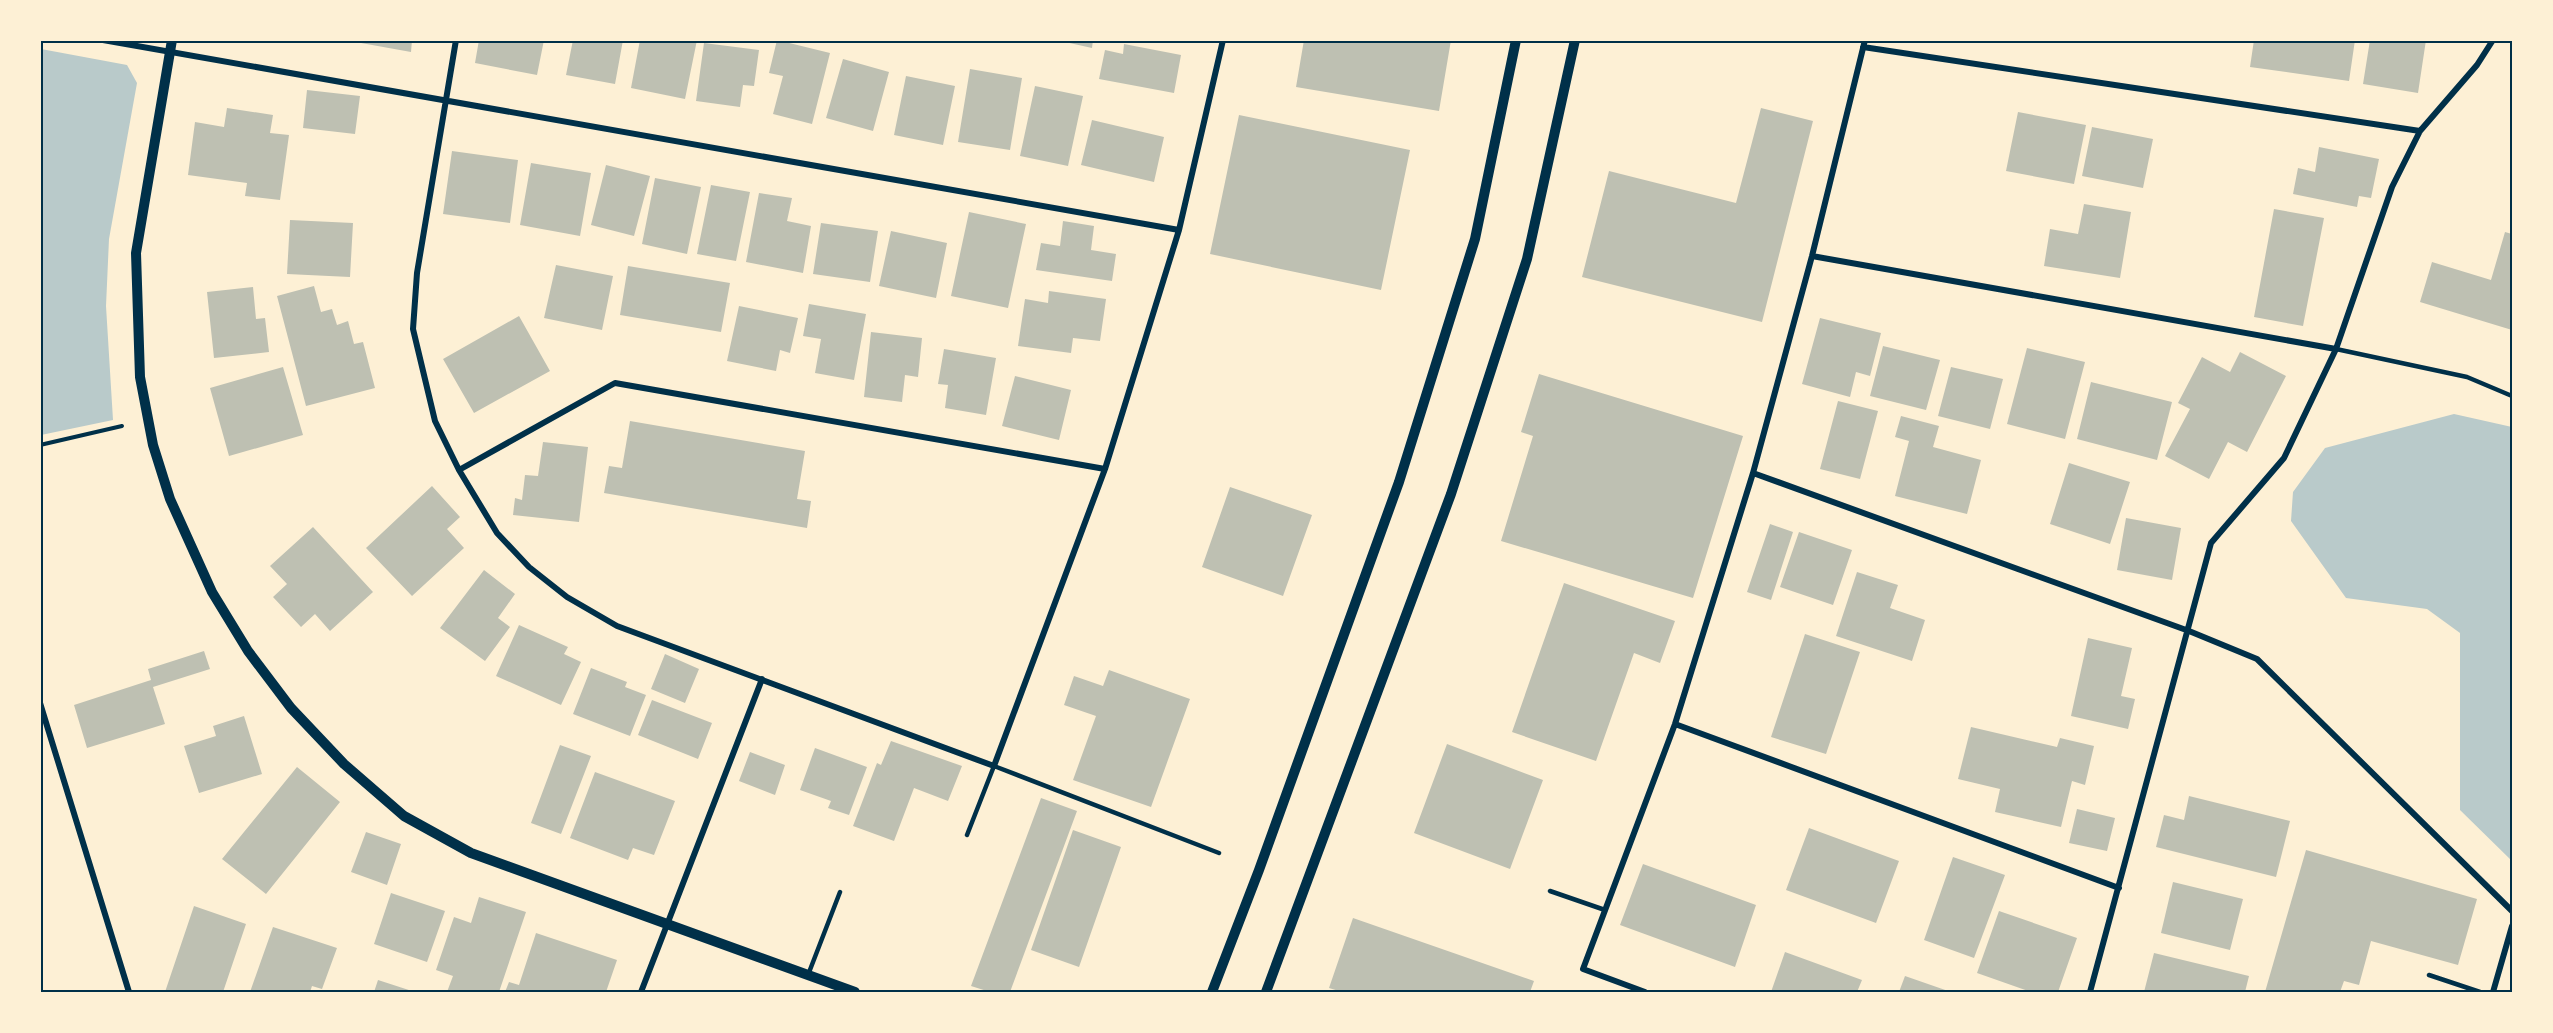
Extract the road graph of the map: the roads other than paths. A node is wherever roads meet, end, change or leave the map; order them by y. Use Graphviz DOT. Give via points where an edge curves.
graph roads {
  1 [pos="103,40"];
  2 [pos="172,40"];
  3 [pos="456,40"];
  4 [pos="1223,40"];
  5 [pos="1516,40"];
  6 [pos="1575,40"];
  7 [pos="2493,40"];
  8 [pos="1864,44"];
  9 [pos="170,52"];
  10 [pos="445,100"];
  11 [pos="2420,131"];
  12 [pos="1179,230"];
  13 [pos="1812,256"];
  14 [pos="2336,349"];
  15 [pos="2512,396"];
  16 [pos="1106,469"];
  17 [pos="459,470"];
  18 [pos="1753,473"];
  19 [pos="2189,631"];
  20 [pos="762,679"];
  21 [pos="40,703"];
  22 [pos="1675,724"];
  23 [pos="994,766"];
  24 [pos="967,835"];
  25 [pos="1219,853"];
  26 [pos="2119,888"];
  27 [pos="1550,891"];
  28 [pos="840,892"];
  29 [pos="1605,910"];
  30 [pos="2512,911"];
  31 [pos="667,923"];
  32 [pos="2512,926"];
  33 [pos="808,975"];
  34 [pos="2428,975"];
  35 [pos="847,991"];
  36 [pos="129,993"];
  37 [pos="642,993"];
  38 [pos="1212,993"];
  39 [pos="1266,993"];
  40 [pos="1645,993"];
  41 [pos="2090,993"];
  42 [pos="2480,993"];
  43 [pos="2493,993"];
  1 -- 9 [label="street"];
  2 -- 9 [label="street"];
  3 -- 10 [label="street"];
  4 -- 12 [label="street"];
  5 -- 38 [label="street" via="1475,239 1399,482"];
  6 -- 39 [label="street" via="1527,259 1455,483"];
  7 -- 11 [label="street" via="2477,65"];
  8 -- 11 [label="street"];
  8 -- 13 [label="street"];
  9 -- 10 [label="street"];
  9 -- 31 [label="street" via="136,253 140,377 153,445 170,499 212,592 248,651 291,708 344,764 404,816 471,853"];
  10 -- 12 [label="street"];
  10 -- 17 [label="street" via="417,273 413,328 435,422"];
  11 -- 14 [label="street" via="2392,187"];
  12 -- 16 [label="street"];
  13 -- 14 [label="street"];
  13 -- 18 [label="street"];
  14 -- 15 [label="lane" via="2467,377"];
  14 -- 19 [label="street" via="2284,458 2211,543"];
  16 -- 17 [label="street" via="615,383"];
  16 -- 23 [label="street"];
  17 -- 20 [label="street" via="497,533 529,567 567,597 617,626"];
  18 -- 19 [label="street"];
  18 -- 22 [label="street"];
  19 -- 26 [label="street"];
  19 -- 30 [label="street" via="2257,659"];
  20 -- 23 [label="street"];
  20 -- 31 [label="street"];
  21 -- 36 [label="street"];
  22 -- 26 [label="street"];
  22 -- 29 [label="street"];
  23 -- 24 [label="lane"];
  23 -- 25 [label="lane"];
  26 -- 41 [label="street"];
  27 -- 29 [label="lane"];
  28 -- 33 [label="lane"];
  29 -- 40 [label="street" via="1583,969"];
  31 -- 33 [label="street"];
  31 -- 37 [label="street"];
  32 -- 43 [label="street"];
  33 -- 35 [label="street"];
  34 -- 42 [label="lane"];
}
